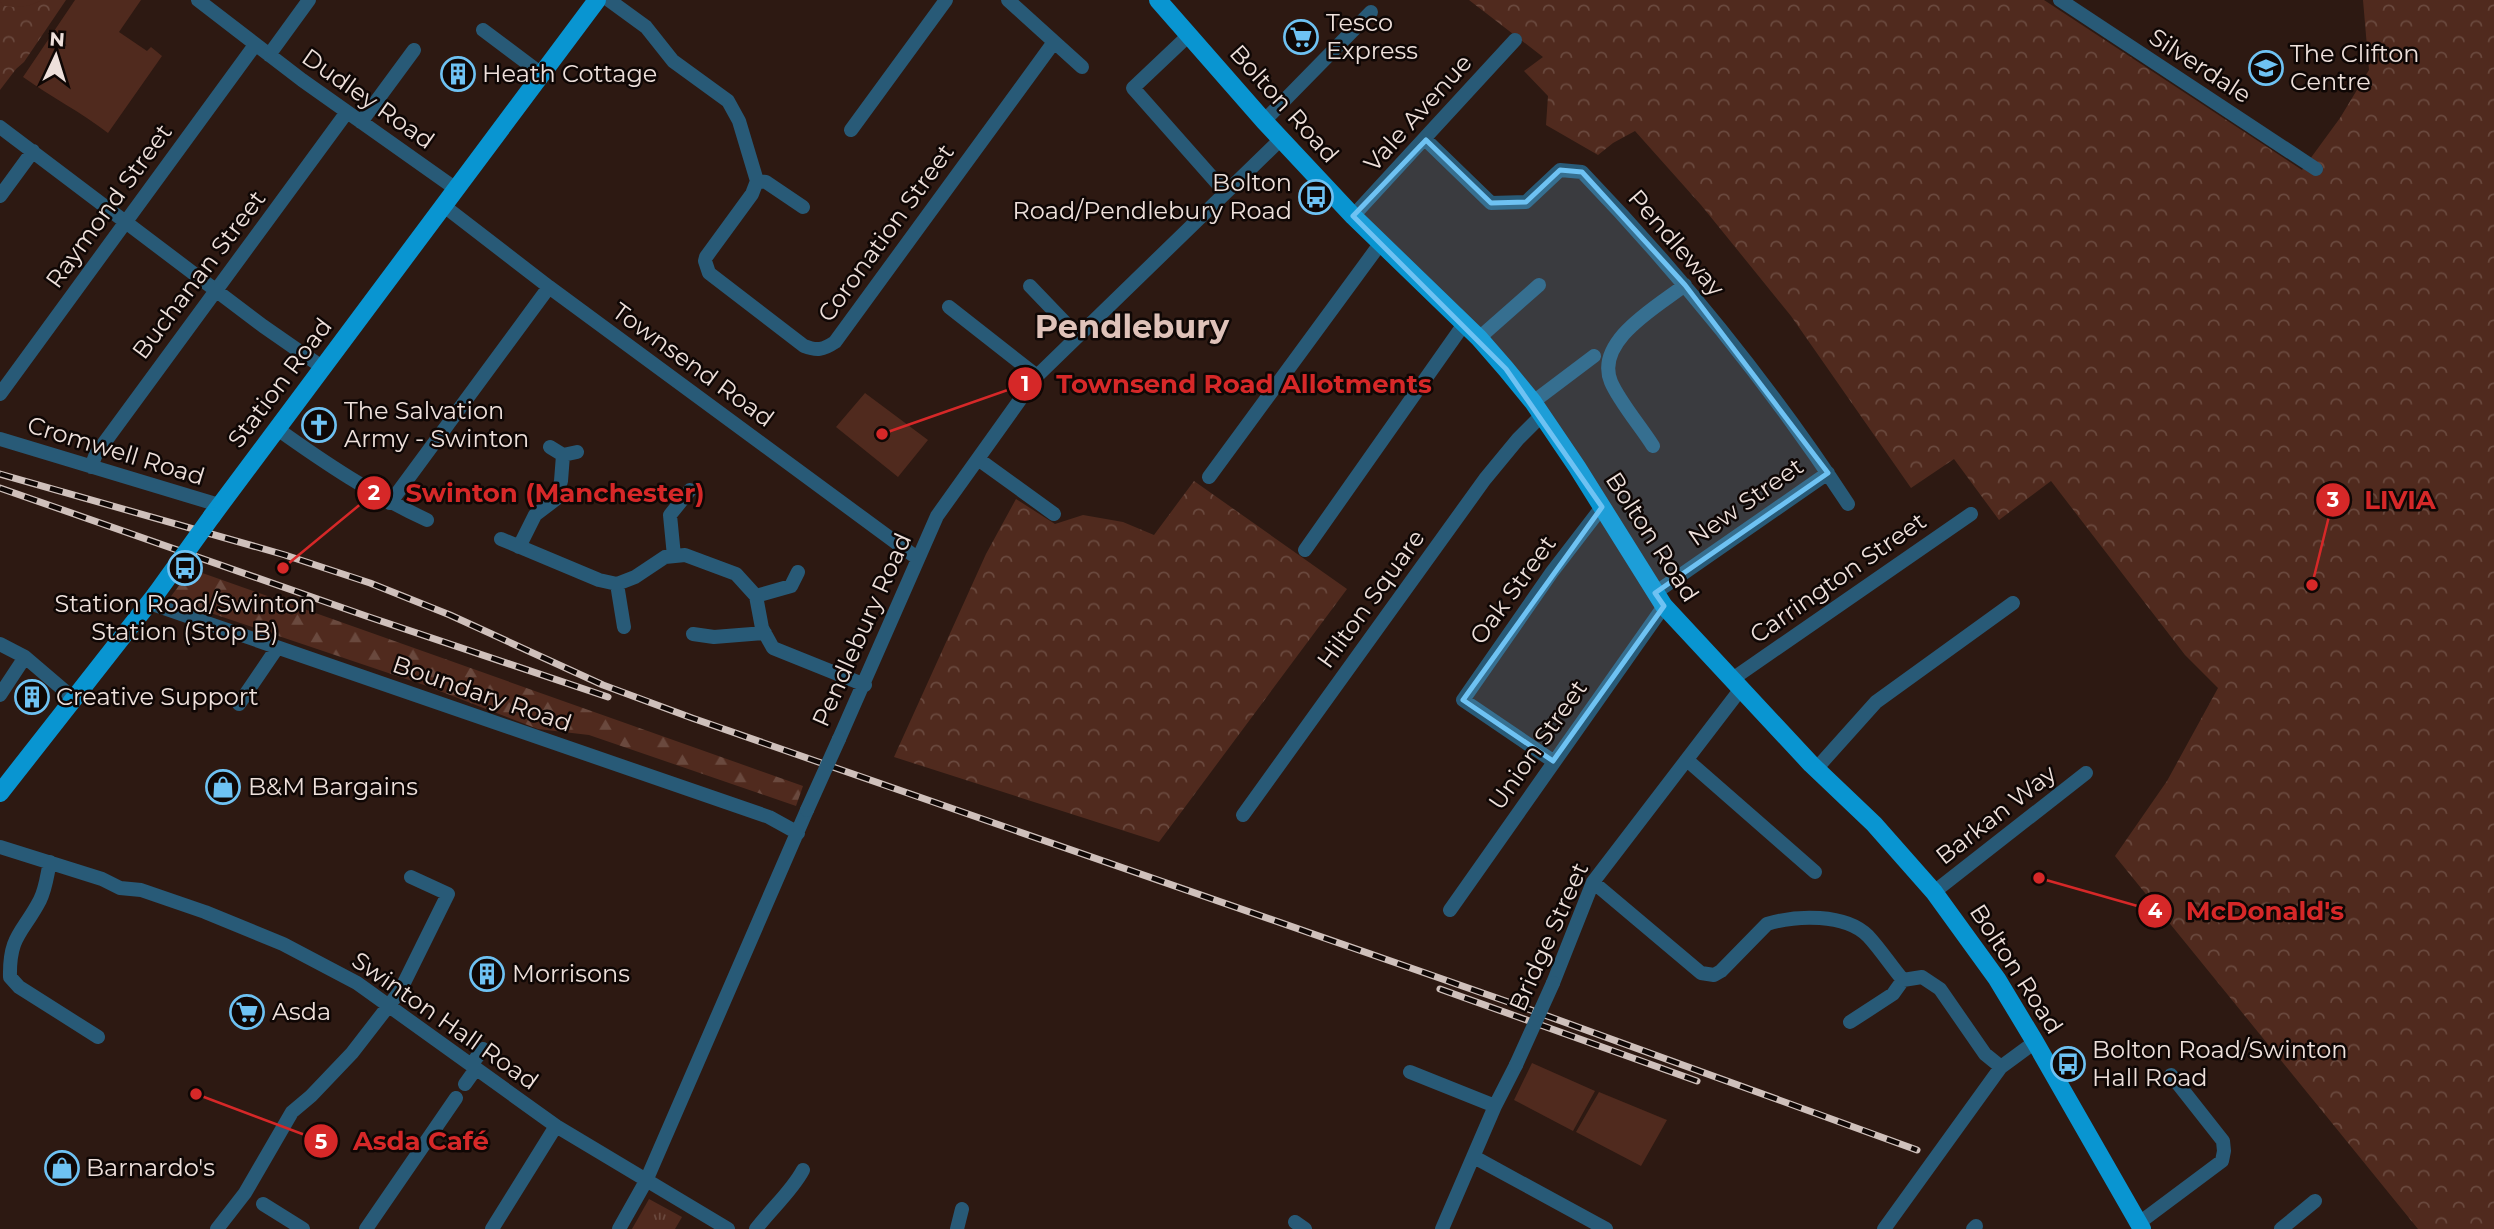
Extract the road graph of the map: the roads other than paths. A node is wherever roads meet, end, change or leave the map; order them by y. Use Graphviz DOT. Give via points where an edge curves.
graph roads {
  1 [pos="198,0"];
  2 [pos="309,0"];
  3 [pos="597,0"];
  4 [pos="608,0"];
  5 [pos="946,0"];
  6 [pos="1008,0"];
  7 [pos="1158,0"];
  8 [pos="2060,0"];
  9 [pos="1371,12"];
  10 [pos="483,30"];
  11 [pos="1189,35"];
  12 [pos="1515,40"];
  13 [pos="1054,42"];
  14 [pos="255,45"];
  15 [pos="414,50"];
  16 [pos="269,55"];
  17 [pos="1082,67"];
  18 [pos="543,75"];
  19 [pos="347,112"];
  20 [pos="1264,121"];
  21 [pos="361,122"];
  22 [pos="0,127"];
  23 [pos="850,130"];
  24 [pos="1281,139"];
  25 [pos="1426,140"];
  26 [pos="33,151"];
  27 [pos="2316,169"];
  28 [pos="757,181"];
  29 [pos="456,189"];
  30 [pos="1225,192"];
  31 [pos="0,196"];
  32 [pos="444,206"];
  33 [pos="803,207"];
  34 [pos="1353,216"];
  35 [pos="125,222"];
  36 [pos="1380,244"];
  37 [pos="1539,285"];
  38 [pos="1685,285"];
  39 [pos="1030,286"];
  40 [pos="549,287"];
  41 [pos="216,290"];
  42 [pos="949,307"];
  43 [pos="1464,324"];
  44 [pos="1077,335"];
  45 [pos="1479,338"];
  46 [pos="1594,356"];
  47 [pos="322,366"];
  48 [pos="1037,376"];
  49 [pos="0,394"];
  50 [pos="1537,408"];
  51 [pos="276,428"];
  52 [pos="0,439"];
  53 [pos="1653,446"];
  54 [pos="550,447"];
  55 [pos="978,459"];
  56 [pos="91,467"];
  57 [pos="1828,473"];
  58 [pos="1209,477"];
  59 [pos="690,490"];
  60 [pos="390,503"];
  61 [pos="1848,504"];
  62 [pos="1602,507"];
  63 [pos="215,510"];
  64 [pos="1054,514"];
  65 [pos="1971,514"];
  66 [pos="427,520"];
  67 [pos="501,539"];
  68 [pos="519,547"];
  69 [pos="1305,550"];
  70 [pos="674,556"];
  71 [pos="917,558"];
  72 [pos="798,572"];
  73 [pos="617,584"];
  74 [pos="756,596"];
  75 [pos="153,598"];
  76 [pos="1659,600"];
  77 [pos="2013,603"];
  78 [pos="624,627"];
  79 [pos="765,633"];
  80 [pos="693,634"];
  81 [pos="0,644"];
  82 [pos="277,648"];
  83 [pos="25,657"];
  84 [pos="865,685"];
  85 [pos="1735,685"];
  86 [pos="0,695"];
  87 [pos="73,698"];
  88 [pos="239,704"];
  89 [pos="1687,760"];
  90 [pos="1553,761"];
  91 [pos="1816,769"];
  92 [pos="2086,773"];
  93 [pos="0,793"];
  94 [pos="1243,815"];
  95 [pos="797,833"];
  96 [pos="0,848"];
  97 [pos="50,862"];
  98 [pos="1815,872"];
  99 [pos="411,877"];
  100 [pos="1593,882"];
  101 [pos="1934,892"];
  102 [pos="1450,910"];
  103 [pos="1903,980"];
  104 [pos="387,1006"];
  105 [pos="1850,1022"];
  106 [pos="98,1037"];
  107 [pos="2035,1042"];
  108 [pos="483,1049"];
  109 [pos="473,1067"];
  110 [pos="2001,1067"];
  111 [pos="1410,1072"];
  112 [pos="2171,1075"];
  113 [pos="466,1084"];
  114 [pos="456,1098"];
  115 [pos="1495,1106"];
  116 [pos="556,1126"];
  117 [pos="1474,1157"];
  118 [pos="803,1170"];
  119 [pos="646,1181"];
  120 [pos="2315,1201"];
  121 [pos="263,1204"];
  122 [pos="962,1209"];
  123 [pos="2141,1226"];
  124 [pos="217,1229"];
  125 [pos="303,1229"];
  126 [pos="366,1229"];
  127 [pos="492,1229"];
  128 [pos="619,1229"];
  129 [pos="728,1229"];
  130 [pos="756,1229"];
  131 [pos="957,1229"];
  132 [pos="1442,1229"];
  133 [pos="1605,1229"];
  134 [pos="1884,1229"];
  135 [pos="2281,1229"];
  1 -- 14 [label="street, Dudley Road"];
  2 -- 16 [label="street"];
  3 -- 18 [label="main road, Station Road"];
  4 -- 28 [label="street" via="646,27 673,61 728,101 739,121"];
  5 -- 23 [label="street"];
  6 -- 13 [label="street"];
  7 -- 11 [label="main road, Bolton Road"];
  8 -- 27 [label="street, Silverdale"];
  9 -- 20 [label="street"];
  10 -- 18 [label="street"];
  11 -- 20 [label="main road, Bolton Road"];
  11 -- 30 [label="street" via="1133,88"];
  12 -- 25 [label="street, Vale Avenue"];
  13 -- 17 [label="street"];
  13 -- 28 [label="street, Coronation Street" via="835,342 825,349 804,346 709,273 706,257"];
  14 -- 16 [label="street, Dudley Road"];
  14 -- 35 [label="street, Raymond Street"];
  15 -- 21 [label="street"];
  16 -- 19 [label="street, Dudley Road"];
  18 -- 29 [label="main road, Station Road"];
  19 -- 21 [label="street, Dudley Road"];
  19 -- 41 [label="street, Buchanan Street"];
  20 -- 24 [label="main road, Bolton Road"];
  21 -- 29 [label="street, Dudley Road"];
  22 -- 26 [label="street"];
  24 -- 30 [label="street, Pendlebury Road"];
  24 -- 34 [label="main road, Bolton Road"];
  25 -- 34 [label="street, Vale Avenue"];
  25 -- 38 [label="street, Pendleway" via="1491,203 1526,202 1560,170 1582,172"];
  26 -- 31 [label="street"];
  26 -- 35 [label="street"];
  28 -- 33 [label="street"];
  29 -- 32 [label="main road, Station Road"];
  30 -- 44 [label="street, Pendlebury Road"];
  32 -- 40 [label="street, Townsend Road"];
  32 -- 47 [label="main road, Station Road"];
  34 -- 36 [label="main road, Bolton Road"];
  35 -- 41 [label="street"];
  35 -- 49 [label="street, Raymond Street"];
  36 -- 43 [label="main road, Bolton Road"];
  36 -- 58 [label="street"];
  37 -- 45 [label="street"];
  38 -- 53 [label="street" via="1622,333 1609,357 1610,380"];
  38 -- 57 [label="street, Pendleway"];
  39 -- 44 [label="street"];
  40 -- 60 [label="street"];
  40 -- 71 [label="street, Townsend Road"];
  41 -- 47 [label="street"];
  41 -- 56 [label="street, Buchanan Street"];
  42 -- 48 [label="street"];
  43 -- 45 [label="main road, Bolton Road"];
  43 -- 69 [label="street"];
  44 -- 48 [label="street, Pendlebury Road"];
  45 -- 50 [label="main road, Bolton Road"];
  46 -- 50 [label="street, Hilton Square"];
  47 -- 51 [label="main road, Station Road"];
  48 -- 55 [label="street, Pendlebury Road"];
  50 -- 62 [label="main road, Bolton Road"];
  50 -- 94 [label="street, Hilton Square"];
  51 -- 60 [label="street"];
  51 -- 63 [label="main road, Station Road"];
  52 -- 56 [label="street, Cromwell Road"];
  54 -- 68 [label="street" via="570,454 556,499 535,515"];
  55 -- 64 [label="street"];
  55 -- 71 [label="street, Pendlebury Road" via="937,516"];
  56 -- 63 [label="street, Cromwell Road"];
  57 -- 61 [label="street, Pendleway"];
  57 -- 76 [label="street, New Street"];
  59 -- 70 [label="street" via="670,514"];
  60 -- 66 [label="street"];
  62 -- 76 [label="main road, Bolton Road"];
  62 -- 90 [label="street, Oak Street" via="1463,700"];
  63 -- 75 [label="main road, Station Road, bridge"];
  65 -- 85 [label="street, Carrington Street"];
  67 -- 68 [label="street"];
  68 -- 73 [label="street"];
  70 -- 73 [label="street"];
  70 -- 74 [label="street" via="685,555 736,574"];
  71 -- 84 [label="street, Pendlebury Road"];
  72 -- 74 [label="street" via="791,586"];
  73 -- 78 [label="street"];
  74 -- 79 [label="street"];
  75 -- 82 [label="street, Boundary Road"];
  75 -- 87 [label="main road, Station Road"];
  76 -- 85 [label="main road, Bolton Road"];
  76 -- 90 [label="street, Union Street"];
  77 -- 91 [label="street" via="1876,702"];
  79 -- 80 [label="street"];
  79 -- 84 [label="street" via="772,648"];
  81 -- 83 [label="street"];
  82 -- 88 [label="street"];
  82 -- 95 [label="street, Boundary Road" via="769,817"];
  83 -- 86 [label="street"];
  83 -- 87 [label="street"];
  84 -- 95 [label="street, Pendlebury Road, bridge"];
  85 -- 89 [label="street, Bridge Street"];
  85 -- 91 [label="main road, Bolton Road"];
  87 -- 93 [label="main road, Station Road"];
  89 -- 98 [label="street"];
  89 -- 100 [label="street, Bridge Street"];
  90 -- 102 [label="street, Union Street"];
  91 -- 101 [label="main road, Bolton Road" via="1874,824"];
  92 -- 101 [label="street, Barkan Way"];
  95 -- 119 [label="street, Pendlebury Road"];
  96 -- 97 [label="street, Swinton Hall Road"];
  97 -- 104 [label="street, Swinton Hall Road" via="205,912 283,944 357,984"];
  97 -- 106 [label="street" via="39,902 11,951 10,977"];
  99 -- 104 [label="street" via="448,894 400,991"];
  100 -- 103 [label="street" via="1702,973 1721,971 1767,924 1816,919 1852,926 1867,935"];
  100 -- 115 [label="street, Bridge Street, bridge" via="1553,983"];
  101 -- 107 [label="main road, Bolton Road" via="1997,979"];
  103 -- 105 [label="street" via="1892,994"];
  103 -- 110 [label="street" via="1922,977 1940,989 1985,1054"];
  104 -- 109 [label="street, Swinton Hall Road"];
  104 -- 124 [label="street" via="352,1053 292,1112 245,1193"];
  107 -- 110 [label="street"];
  107 -- 123 [label="main road, Bolton Road"];
  108 -- 109 [label="street"];
  109 -- 113 [label="street"];
  109 -- 116 [label="street, Swinton Hall Road"];
  110 -- 134 [label="street"];
  111 -- 115 [label="street"];
  112 -- 123 [label="street" via="2223,1141 2224,1151 2222,1161"];
  114 -- 126 [label="street"];
  115 -- 117 [label="street, Bridge Street"];
  116 -- 119 [label="street, Swinton Hall Road"];
  116 -- 127 [label="street"];
  117 -- 132 [label="street, Bridge Street"];
  117 -- 133 [label="street"];
  118 -- 130 [label="street"];
  119 -- 128 [label="street, Pendlebury Road"];
  119 -- 129 [label="street, Swinton Hall Road"];
  120 -- 135 [label="street"];
  121 -- 125 [label="street"];
  122 -- 131 [label="street"];
}
